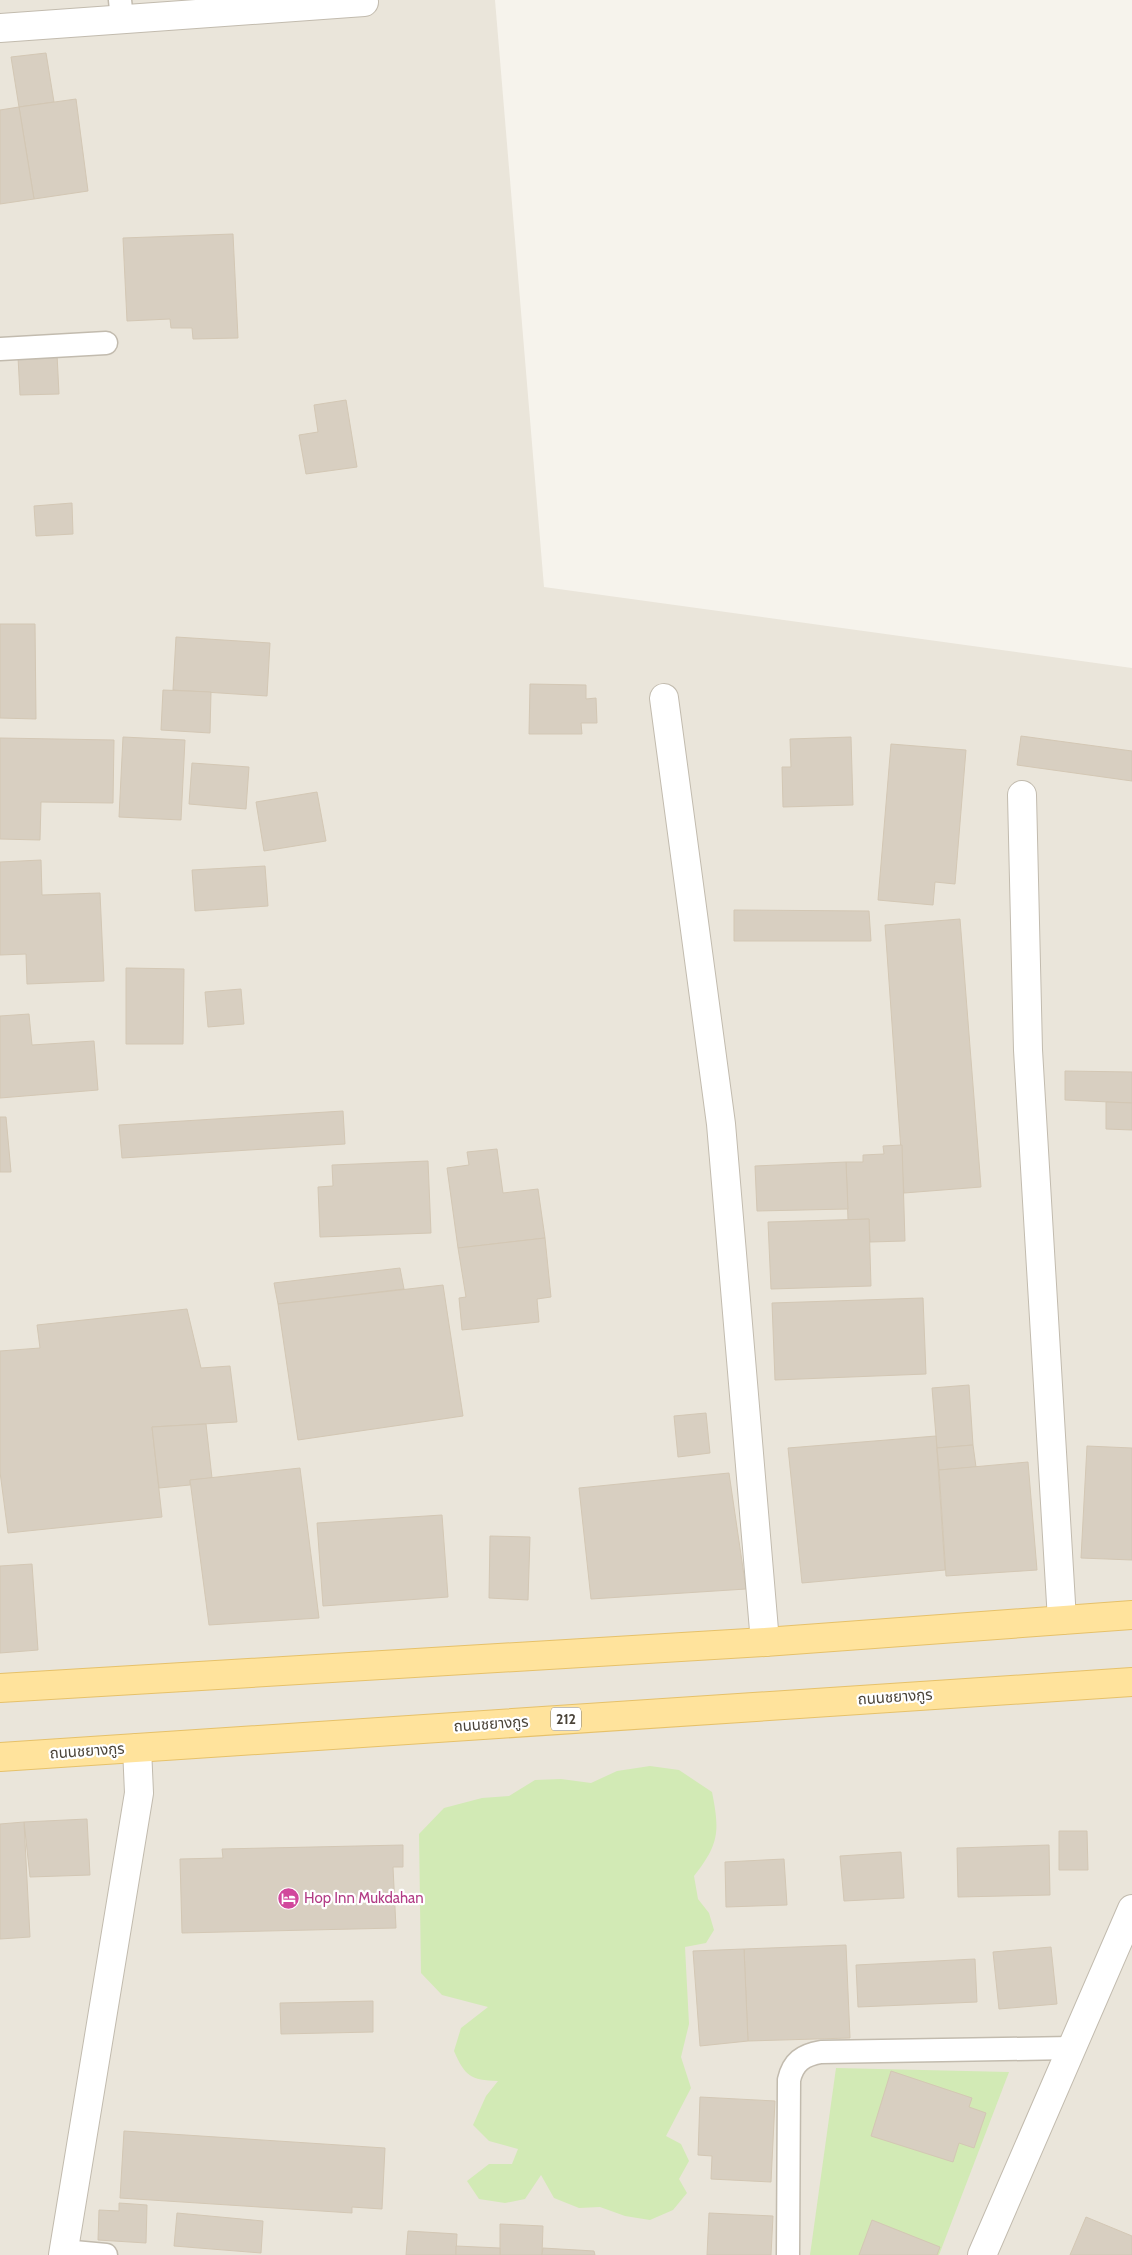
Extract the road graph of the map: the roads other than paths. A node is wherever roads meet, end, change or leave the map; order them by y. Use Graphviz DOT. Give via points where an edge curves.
graph roads {
  1 [pos="364,2"];
  2 [pos="121,10"];
  3 [pos="0,28"];
  4 [pos="106,343"];
  5 [pos="0,349"];
  6 [pos="664,698"];
  7 [pos="1022,795"];
  8 [pos="1132,1615"];
  9 [pos="1062,1620"];
  10 [pos="765,1642"];
  11 [pos="1132,1682"];
  12 [pos="0,1688"];
  13 [pos="138,1748"];
  14 [pos="0,1757"];
  15 [pos="1132,1909"];
  16 [pos="1071,2048"];
  17 [pos="63,2253"];
  18 [pos="106,2255"];
  19 [pos="788,2255"];
  20 [pos="982,2255"];
  1 -- 2 [label="street"];
  2 -- 3 [label="street"];
  4 -- 5 [label="lane"];
  6 -- 10 [label="street" via="721,1124"];
  7 -- 9 [label="street" via="1028,1050"];
  8 -- 9 [label="main road"];
  9 -- 10 [label="main road"];
  10 -- 12 [label="main road"];
  11 -- 13 [label="main road, ถนนชยางกูร / 212"];
  13 -- 14 [label="main road, ถนนชยางกูร / 212"];
  13 -- 17 [label="street" via="139,1793"];
  15 -- 16 [label="street"];
  16 -- 19 [label="lane" via="821,2052 803,2057 796,2063 789,2080"];
  16 -- 20 [label="street"];
  17 -- 18 [label="lane"];
}
